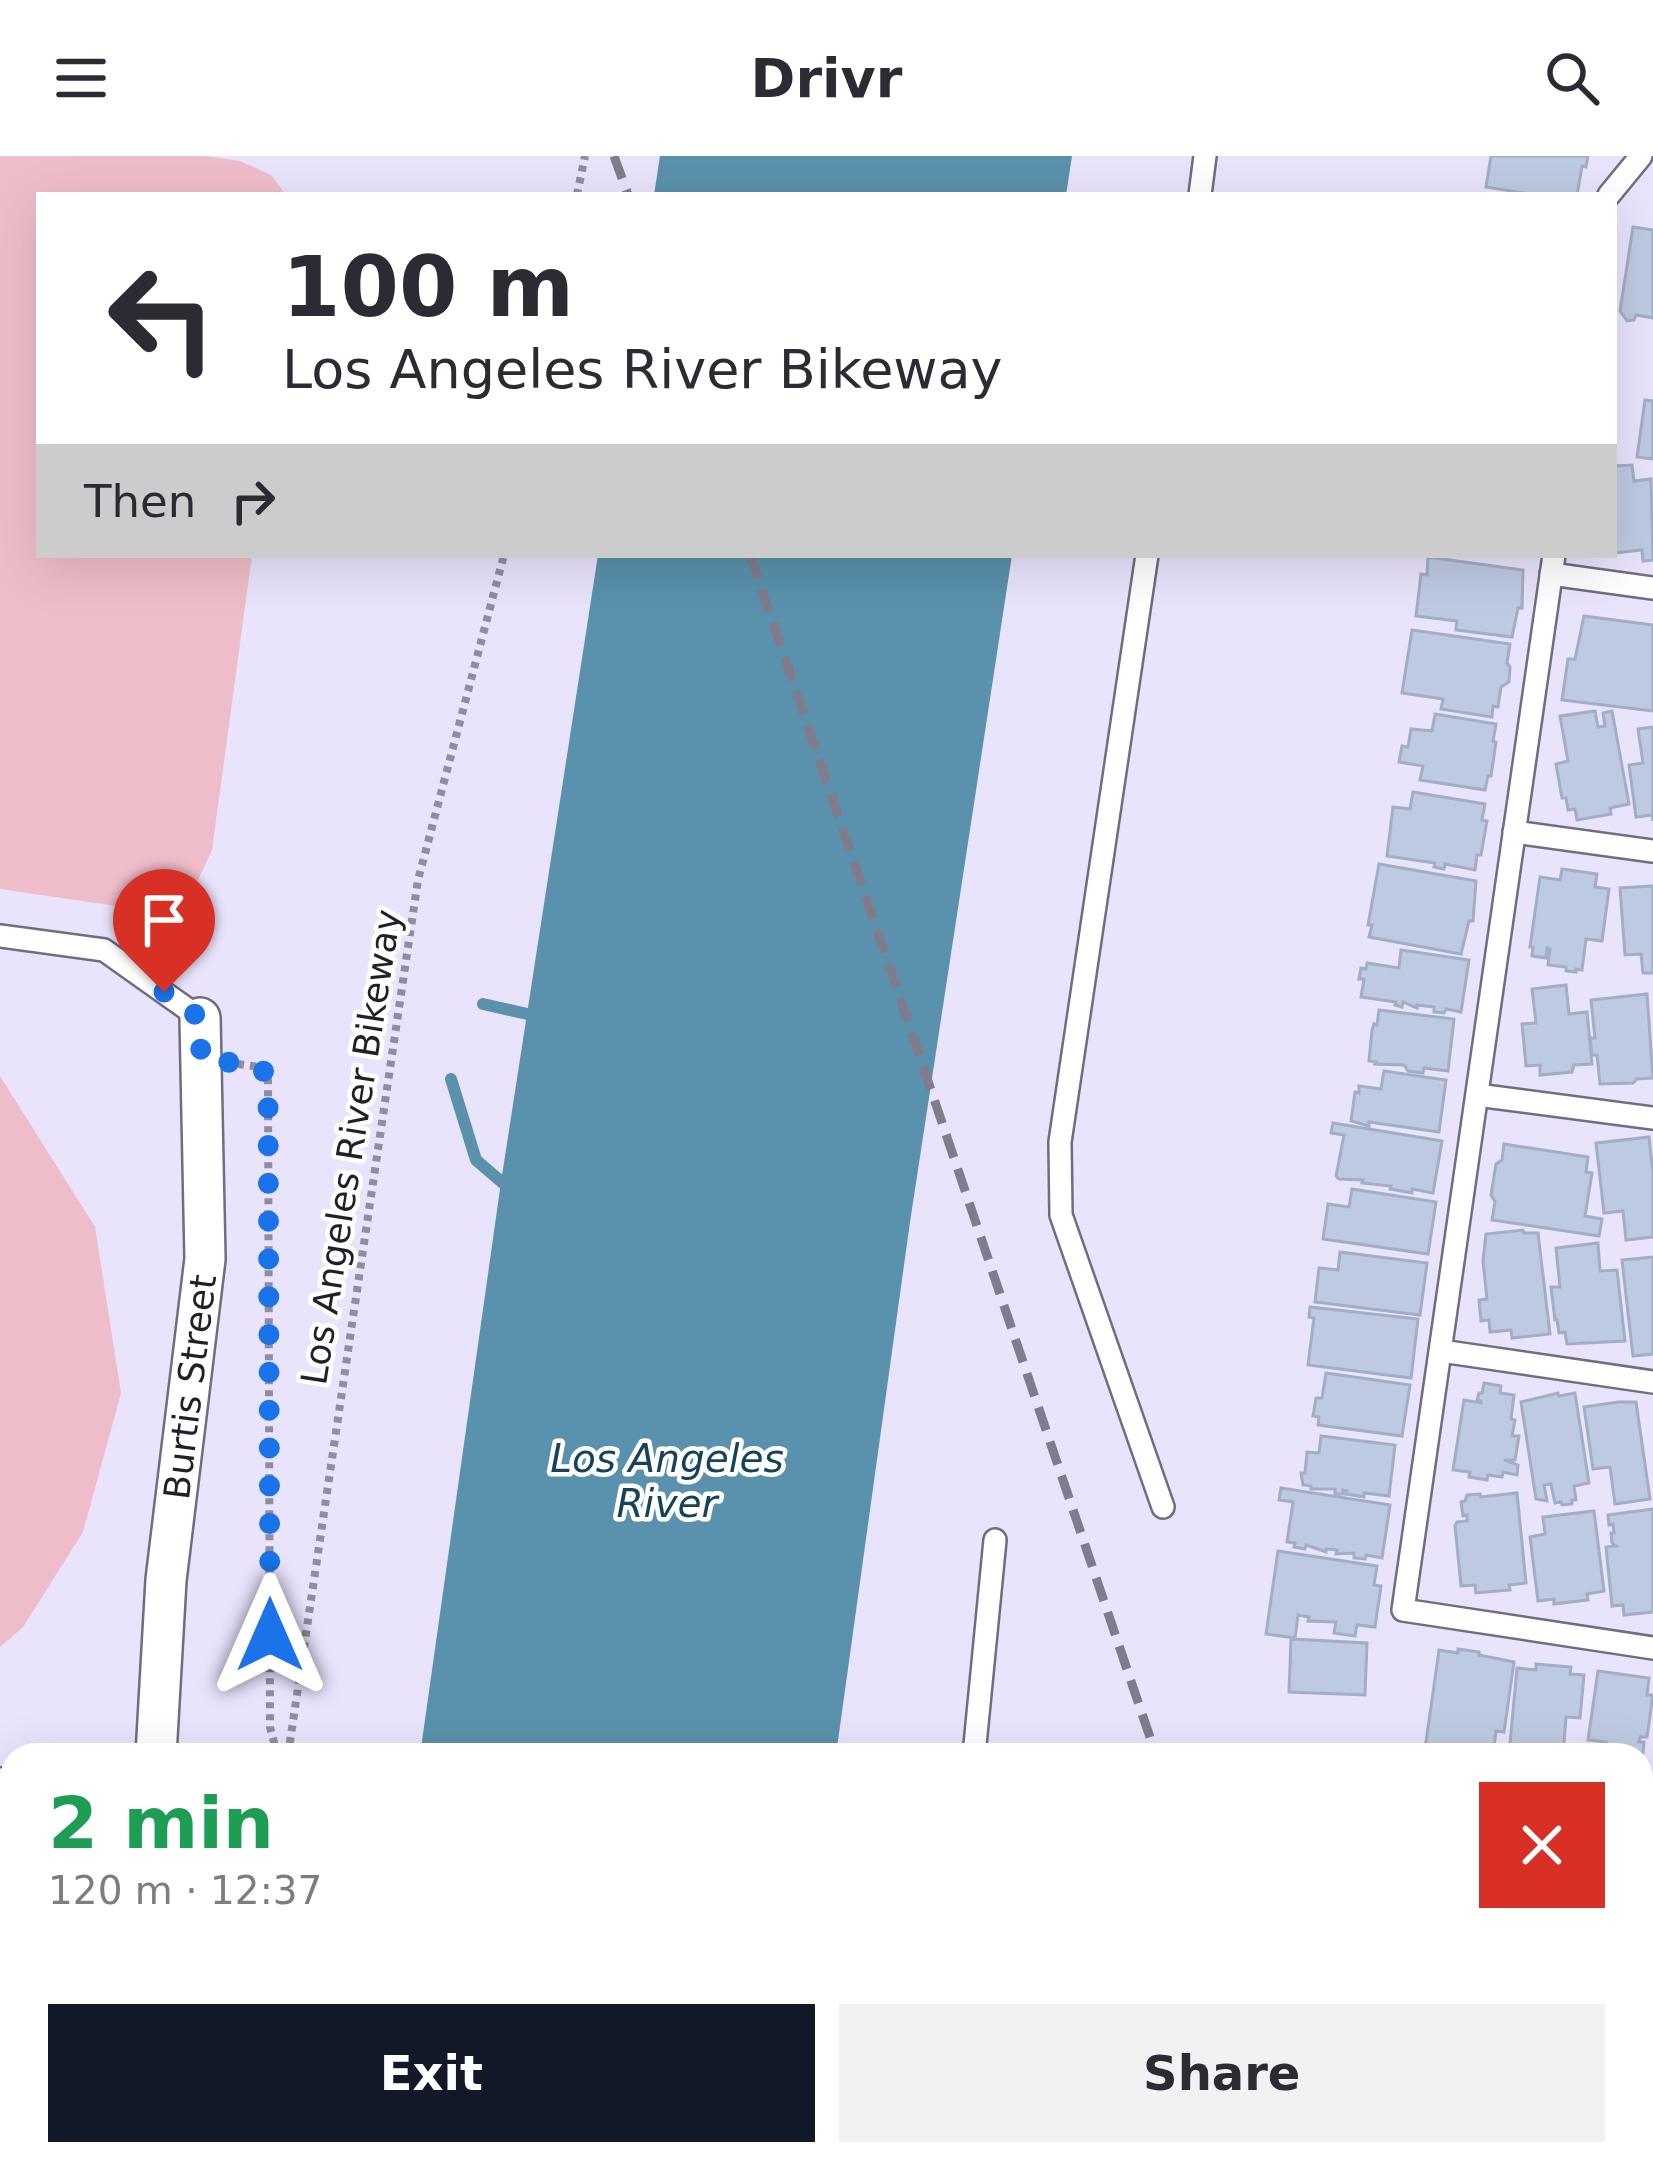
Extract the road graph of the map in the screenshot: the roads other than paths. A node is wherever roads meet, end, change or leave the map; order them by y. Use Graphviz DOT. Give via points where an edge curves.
graph roads {
  1 [pos="1205,156"];
  2 [pos="1641,156"];
  3 [pos="1200,192"];
  4 [pos="1611,192"];
  5 [pos="1147,558"];
  6 [pos="1552,565"];
  7 [pos="1653,588"];
  8 [pos="1514,832"];
  9 [pos="1653,851"];
  10 [pos="0,936"];
  11 [pos="200,1018"];
  12 [pos="1477,1095"];
  13 [pos="1653,1118"];
  14 [pos="1441,1352"];
  15 [pos="1653,1382"];
  16 [pos="1163,1507"];
  17 [pos="995,1540"];
  18 [pos="1653,1648"];
  19 [pos="157,1743"];
  20 [pos="975,1743"];
  1 -- 3 [label="lane"];
  2 -- 4 [label="lane"];
  5 -- 16 [label="lane" via="1060,1142 1061,1215"];
  6 -- 7 [label="lane"];
  6 -- 8 [label="lane"];
  8 -- 9 [label="lane"];
  8 -- 12 [label="lane"];
  10 -- 11 [label="lane" via="104,950"];
  11 -- 19 [label="street, Burtis Street" via="205,1258 166,1580"];
  12 -- 13 [label="lane"];
  12 -- 14 [label="lane"];
  14 -- 15 [label="lane"];
  14 -- 18 [label="lane" via="1403,1610"];
  17 -- 20 [label="lane"];
}
